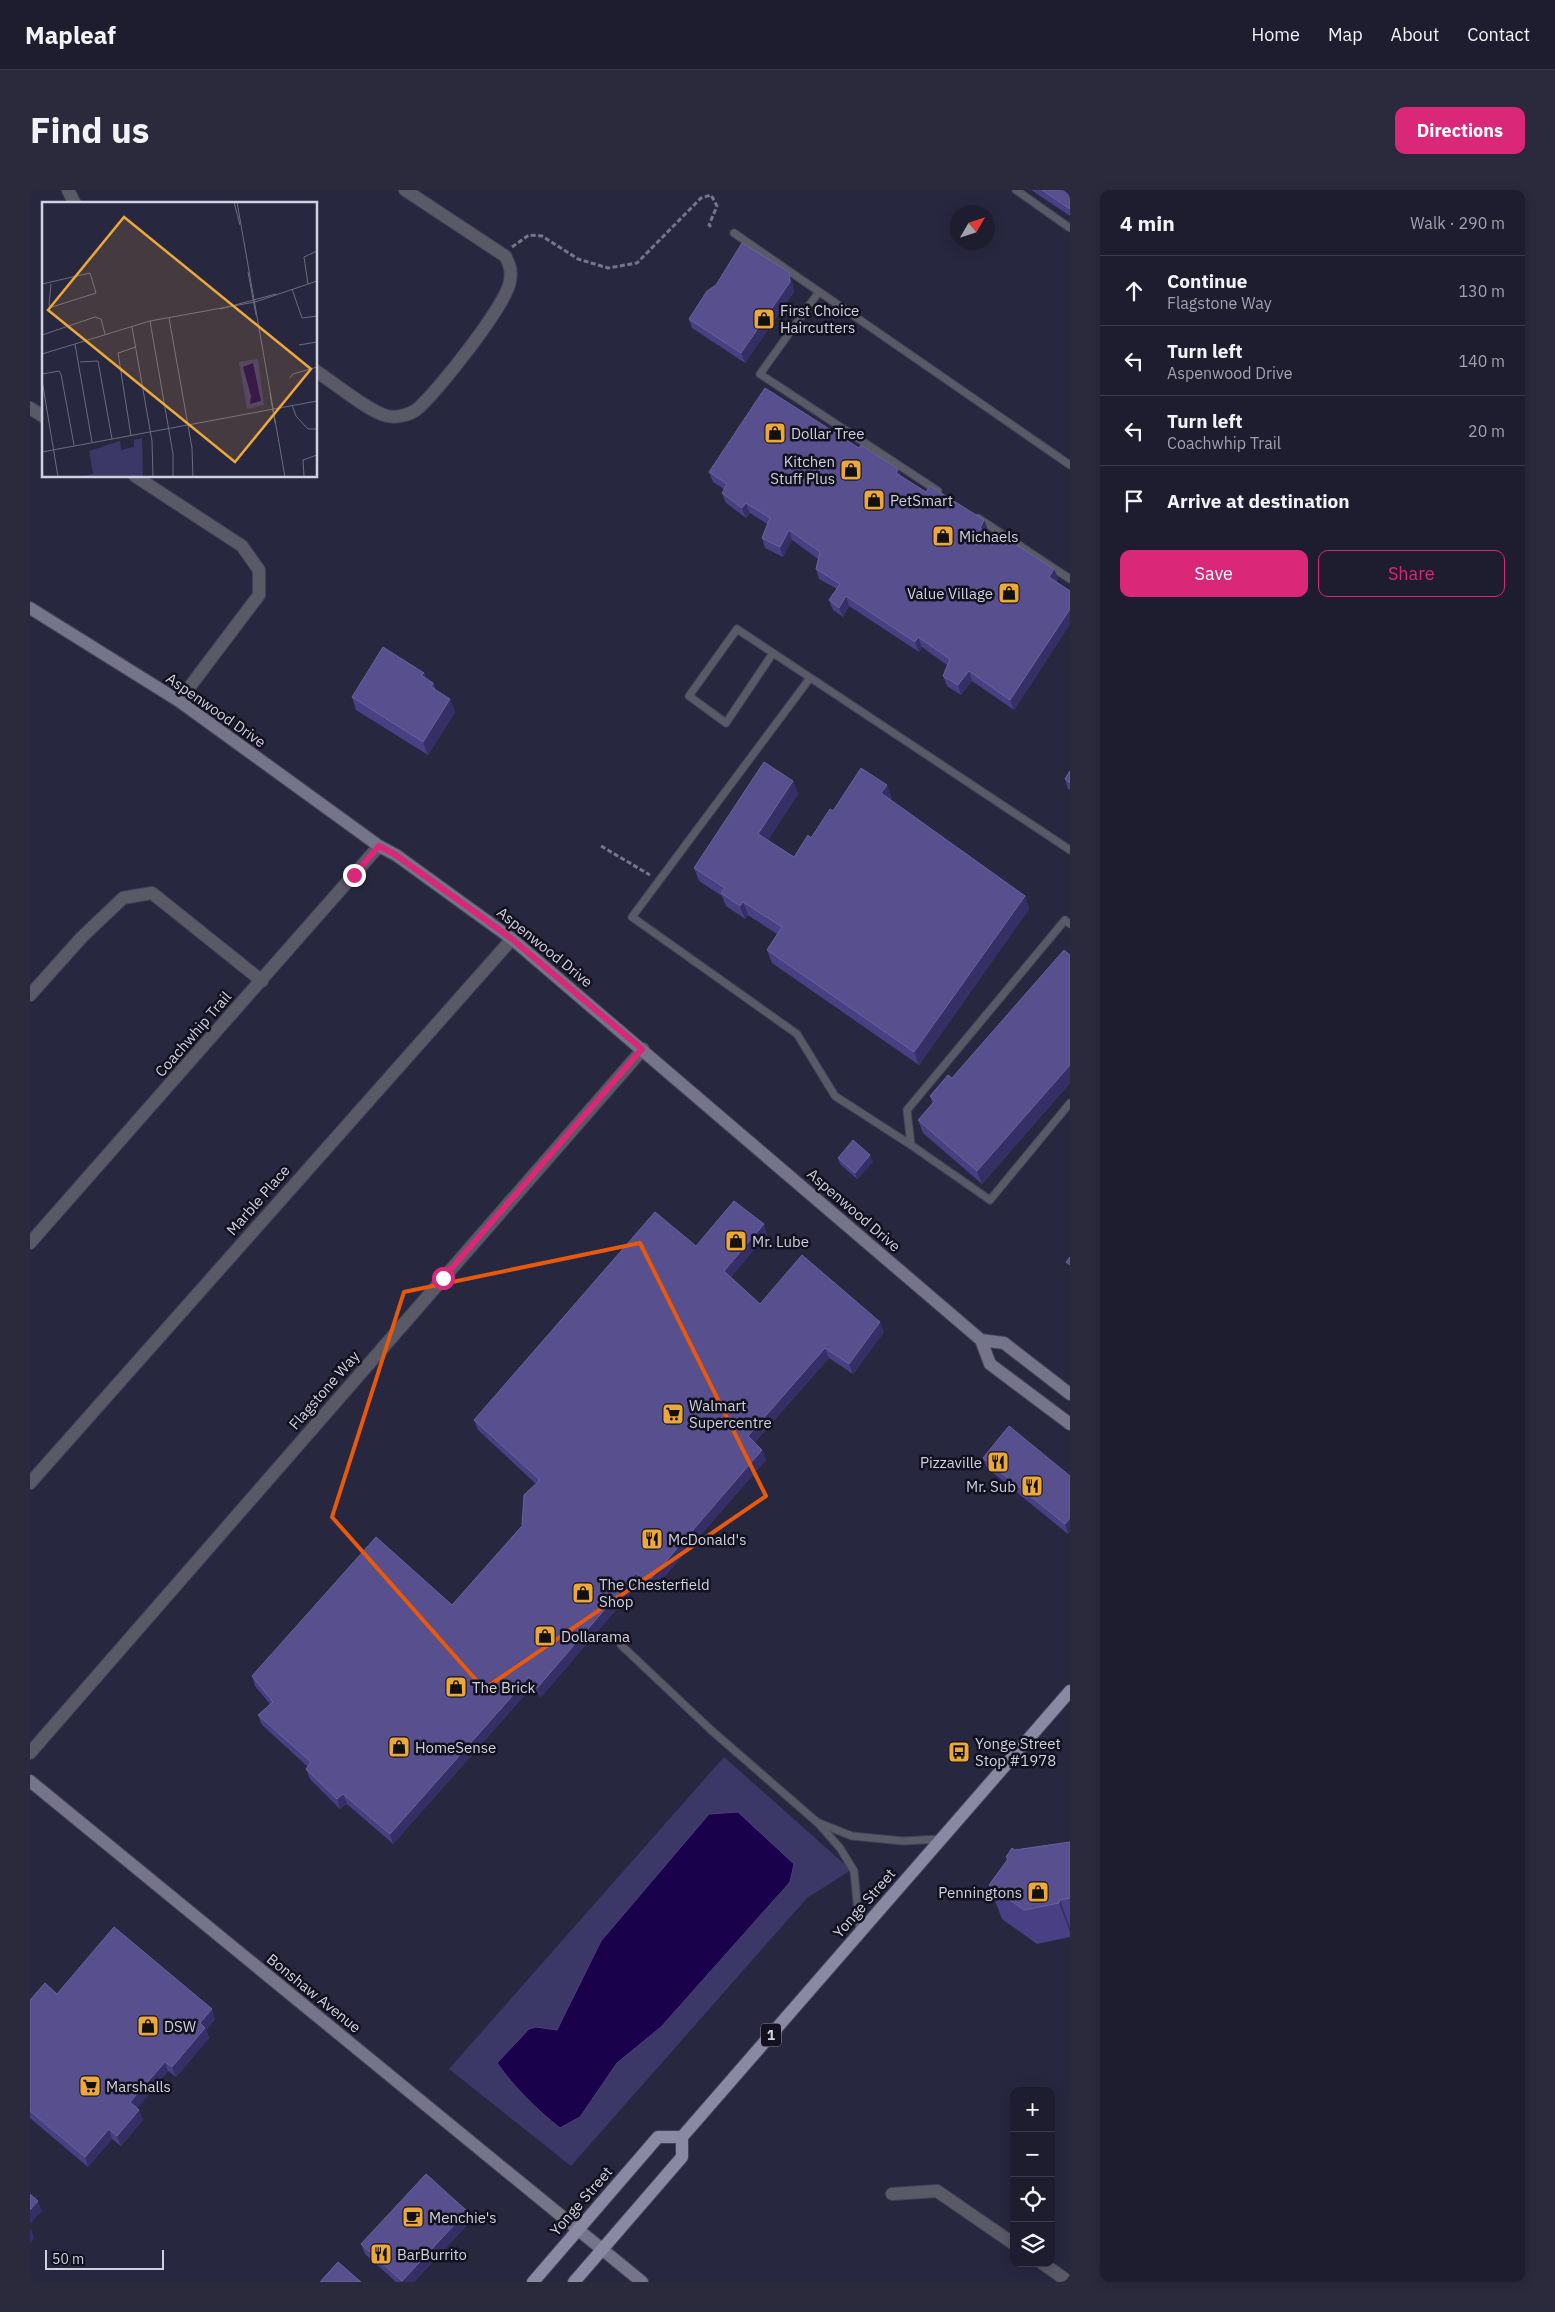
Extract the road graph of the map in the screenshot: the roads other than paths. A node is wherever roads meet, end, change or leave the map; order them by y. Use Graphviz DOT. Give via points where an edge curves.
graph roads {
  1 [pos="68,190"];
  2 [pos="405,190"];
  3 [pos="1016,190"];
  4 [pos="74,202"];
  5 [pos="1070,228"];
  6 [pos="734,233"];
  7 [pos="818,293"];
  8 [pos="318,372"];
  9 [pos="30,408"];
  10 [pos="42,416"];
  11 [pos="1070,465"];
  12 [pos="138,478"];
  13 [pos="944,496"];
  14 [pos="974,516"];
  15 [pos="1070,579"];
  16 [pos="30,608"];
  17 [pos="773,653"];
  18 [pos="810,678"];
  19 [pos="179,701"];
  20 [pos="379,846"];
  21 [pos="1070,850"];
  22 [pos="1070,924"];
  23 [pos="512,939"];
  24 [pos="262,981"];
  25 [pos="30,995"];
  26 [pos="642,1049"];
  27 [pos="1070,1103"];
  28 [pos="911,1145"];
  29 [pos="30,1243"];
  30 [pos="981,1340"];
  31 [pos="1070,1394"];
  32 [pos="1070,1424"];
  33 [pos="30,1483"];
  34 [pos="621,1645"];
  35 [pos="1070,1691"];
  36 [pos="30,1753"];
  37 [pos="30,1781"];
  38 [pos="818,1823"];
  39 [pos="941,1839"];
  40 [pos="860,1932"];
  41 [pos="682,2137"];
  42 [pos="892,2194"];
  43 [pos="578,2230"];
  44 [pos="1010,2241"];
  45 [pos="603,2250"];
  46 [pos="1048,2267"];
  47 [pos="533,2282"];
  48 [pos="574,2282"];
  49 [pos="642,2282"];
  50 [pos="1069,2282"];
  1 -- 4 [label="street"];
  2 -- 8 [label="street" via="505,256 510,265 510,282 504,299 482,332 429,396 407,415 387,416 370,408"];
  3 -- 5 [label="lane"];
  6 -- 7 [label="lane"];
  7 -- 11 [label="lane"];
  7 -- 13 [label="lane" via="760,374"];
  9 -- 10 [label="street"];
  12 -- 19 [label="street" via="242,546 259,570 259,595"];
  14 -- 15 [label="lane"];
  16 -- 19 [label="street, Aspenwood Drive"];
  17 -- 17 [label="lane" via="726,723 689,696 737,629"];
  17 -- 18 [label="lane"];
  18 -- 21 [label="lane"];
  18 -- 28 [label="lane" via="632,917 797,1034 835,1096"];
  19 -- 20 [label="street, Aspenwood Drive"];
  20 -- 23 [label="street, Aspenwood Drive"];
  20 -- 24 [label="street, Coachwhip Trail"];
  22 -- 28 [label="lane" via="1065,920 907,1110"];
  23 -- 26 [label="street, Aspenwood Drive"];
  23 -- 33 [label="street, Marble Place"];
  24 -- 25 [label="street" via="152,893 123,898 82,936"];
  24 -- 29 [label="street, Coachwhip Trail"];
  26 -- 30 [label="street, Aspenwood Drive"];
  26 -- 36 [label="street, Flagstone Way"];
  27 -- 28 [label="lane" via="990,1200"];
  30 -- 31 [label="street" via="1004,1343"];
  30 -- 32 [label="street, Aspenwood Drive" via="990,1364"];
  34 -- 38 [label="lane" via="711,1730"];
  35 -- 39 [label="main road, Yonge Street / 1"];
  37 -- 43 [label="street, Bonshaw Avenue"];
  38 -- 39 [label="lane" via="852,1836 904,1841"];
  38 -- 40 [label="lane" via="840,1848 854,1871"];
  39 -- 40 [label="main road, Yonge Street / 1"];
  40 -- 41 [label="main road, Yonge Street / 1"];
  41 -- 43 [label="main road, Yonge Street" via="658,2137"];
  41 -- 45 [label="main road" via="682,2158"];
  42 -- 44 [label="street" via="937,2191"];
  43 -- 45 [label="street, Bonshaw Avenue"];
  43 -- 47 [label="main road, Yonge Street"];
  45 -- 48 [label="main road"];
  45 -- 49 [label="street, Bonshaw Avenue"];
  46 -- 50 [label="street"];
}
